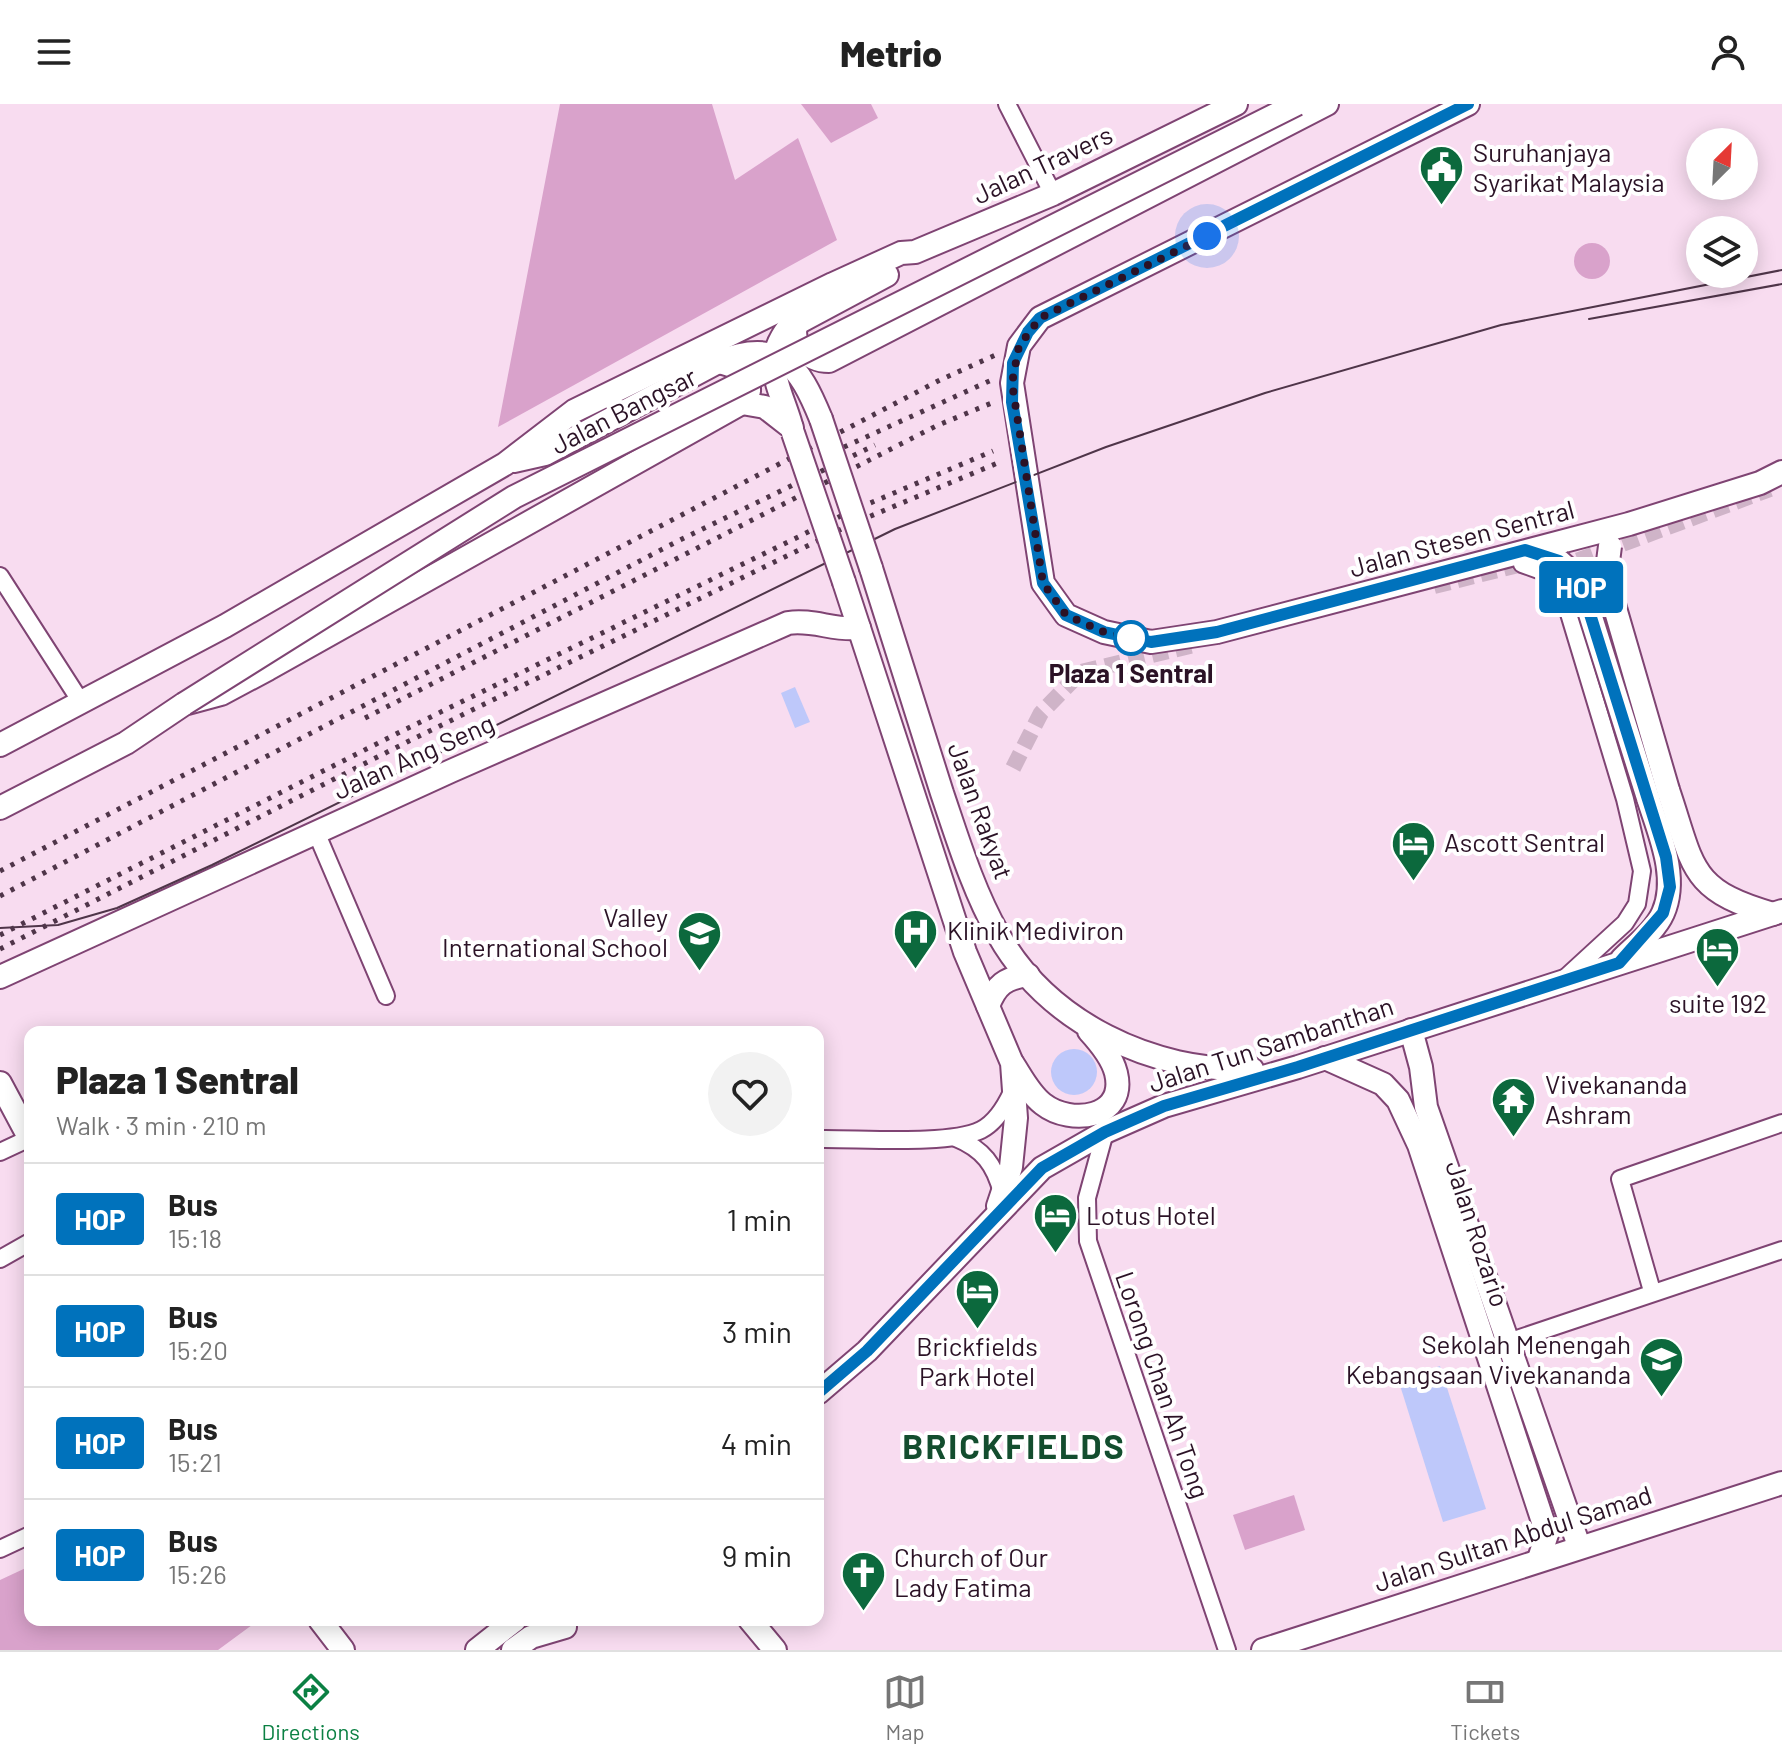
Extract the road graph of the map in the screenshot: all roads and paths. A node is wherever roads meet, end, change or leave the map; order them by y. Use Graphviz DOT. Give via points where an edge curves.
graph roads {
  1 [pos="1007,104"];
  2 [pos="1236,104"];
  3 [pos="1297,104"];
  4 [pos="1327,104"];
  5 [pos="1468,104"];
  6 [pos="1053,194"];
  7 [pos="915,252"];
  8 [pos="797,323"];
  9 [pos="772,354"];
  10 [pos="829,361"];
  11 [pos="718,362"];
  12 [pos="742,403"];
  13 [pos="820,417"];
  14 [pos="792,429"];
  15 [pos="505,464"];
  16 [pos="1782,472"];
  17 [pos="1629,524"];
  18 [pos="1523,557"];
  19 [pos="0,576"];
  20 [pos="859,628"];
  21 [pos="81,702"];
  22 [pos="184,704"];
  23 [pos="0,745"];
  24 [pos="1658,794"];
  25 [pos="0,808"];
  26 [pos="316,832"];
  27 [pos="1778,912"];
  28 [pos="1619,963"];
  29 [pos="1028,975"];
  30 [pos="0,977"];
  31 [pos="1559,982"];
  32 [pos="386,996"];
  33 [pos="988,1006"];
  34 [pos="1076,1018"];
  35 [pos="1411,1030"];
  36 [pos="1325,1058"];
  37 [pos="1012,1063"];
  38 [pos="1298,1067"];
  39 [pos="0,1083"];
  40 [pos="1014,1087"];
  41 [pos="1782,1123"];
  42 [pos="24,1128"];
  43 [pos="1105,1132"];
  44 [pos="956,1138"];
  45 [pos="824,1139"];
  46 [pos="24,1142"];
  47 [pos="0,1152"];
  48 [pos="1003,1194"];
  49 [pos="993,1218"];
  50 [pos="24,1245"];
  51 [pos="1782,1250"];
  52 [pos="0,1259"];
  53 [pos="1652,1291"];
  54 [pos="1495,1346"];
  55 [pos="824,1388"];
  56 [pos="1782,1483"];
  57 [pos="24,1538"];
  58 [pos="1579,1546"];
  59 [pos="0,1549"];
  60 [pos="1539,1559"];
  61 [pos="325,1626"];
  62 [pos="507,1626"];
  63 [pos="564,1626"];
  64 [pos="568,1626"];
  65 [pos="755,1626"];
  66 [pos="1274,1648"];
  67 [pos="343,1650"];
  68 [pos="477,1650"];
  69 [pos="513,1650"];
  70 [pos="543,1650"];
  71 [pos="775,1650"];
  72 [pos="1227,1650"];
  1 -- 6 [label="street"];
  2 -- 6 [label="main road, Jalan Travers"];
  3 -- 22 [label="main road, Jalan Bangsar, bridge" via="514,497"];
  4 -- 10 [label="main road"];
  5 -- 18 [label="main road, Jalan Stesen Sentral" via="1040,318 1013,363 1012,402 1043,583 1066,615 1104,632 1151,642 1217,632"];
  6 -- 7 [label="main road, Jalan Travers"];
  7 -- 8 [label="main road" via="907,265"];
  7 -- 15 [label="main road, Jalan Bangsar" via="901,253 833,284 574,411"];
  8 -- 9 [label="main road"];
  8 -- 10 [label="main road" via="794,336 801,349"];
  9 -- 11 [label="main road" via="746,352"];
  9 -- 13 [label="main road, Jalan Rakyat" via="792,364"];
  9 -- 14 [label="main road"];
  10 -- 13 [label="main road" via="822,379"];
  11 -- 12 [label="main road" via="744,374 749,391"];
  11 -- 15 [label="main road" via="545,454"];
  12 -- 14 [label="main road" via="765,407"];
  12 -- 22 [label="main road" via="268,669 221,694"];
  13 -- 29 [label="main road, Jalan Rakyat, bridge" via="965,862 998,935"];
  14 -- 20 [label="main road, bridge"];
  15 -- 21 [label="main road, Jalan Bangsar" via="225,626"];
  16 -- 17 [label="main road, Jalan Stesen Sentral"];
  17 -- 18 [label="main road, Jalan Stesen Sentral"];
  17 -- 24 [label="main road, bridge" via="1610,546 1606,577"];
  18 -- 24 [label="main road, bridge" via="1559,561 1579,579"];
  18 -- 31 [label="street" via="1558,577 1642,871 1637,904 1625,923"];
  19 -- 21 [label="street"];
  20 -- 26 [label="main road, Jalan Ang Seng" via="836,630 804,620 788,623"];
  20 -- 33 [label="main road" via="965,952"];
  21 -- 23 [label="main road, Jalan Bangsar"];
  22 -- 25 [label="main road, Jalan Bangsar" via="126,743"];
  24 -- 27 [label="main road" via="1699,875 1715,892 1742,905"];
  24 -- 28 [label="main road" via="1670,887 1658,920"];
  26 -- 30 [label="main road, Jalan Ang Seng"];
  26 -- 32 [label="street"];
  27 -- 28 [label="main road, Jalan Tun Sambanthan"];
  28 -- 31 [label="main road, Jalan Tun Sambanthan"];
  29 -- 33 [label="main road" via="1003,981"];
  29 -- 34 [label="main road, Jalan Rakyat"];
  31 -- 35 [label="main road, Jalan Tun Sambanthan"];
  33 -- 37 [label="main road"];
  34 -- 37 [label="main road" via="1103,1047 1117,1075 1104,1109 1079,1118 1053,1111"];
  34 -- 38 [label="main road, Jalan Rakyat" via="1135,1051 1169,1063 1217,1070"];
  35 -- 36 [label="main road, Jalan Tun Sambanthan"];
  35 -- 54 [label="main road, Jalan Rozario" via="1426,1107"];
  36 -- 38 [label="main road, Jalan Tun Sambanthan"];
  36 -- 54 [label="main road, Jalan Rozario" via="1383,1084 1398,1100"];
  37 -- 40 [label="main road"];
  38 -- 43 [label="main road, Jalan Tun Sambanthan" via="1218,1088"];
  39 -- 42 [label="main road"];
  40 -- 44 [label="street" via="1004,1109 983,1130"];
  40 -- 48 [label="main road" via="1015,1130"];
  41 -- 53 [label="street" via="1620,1179"];
  43 -- 49 [label="main road, Jalan Tun Sambanthan" via="1031,1177"];
  43 -- 72 [label="street, Lorong Chan Ah Tong" via="1087,1198 1088,1241"];
  44 -- 45 [label="street"];
  44 -- 48 [label="street" via="989,1160"];
  46 -- 47 [label="street"];
  48 -- 49 [label="main road"];
  49 -- 55 [label="main road, Jalan Tun Sambanthan" via="867,1351"];
  50 -- 52 [label="street"];
  51 -- 53 [label="street"];
  53 -- 54 [label="street"];
  54 -- 58 [label="main road, Jalan Rozario"];
  54 -- 60 [label="main road, Jalan Rozario" via="1547,1534"];
  56 -- 58 [label="main road, Jalan Sultan Abdul Samad"];
  57 -- 59 [label="street"];
  58 -- 60 [label="main road, Jalan Sultan Abdul Samad"];
  60 -- 66 [label="main road, Jalan Sultan Abdul Samad"];
  61 -- 67 [label="main road"];
  62 -- 68 [label="main road"];
  63 -- 69 [label="main road" via="531,1637"];
  64 -- 70 [label="main road"];
  65 -- 71 [label="main road"];
}
